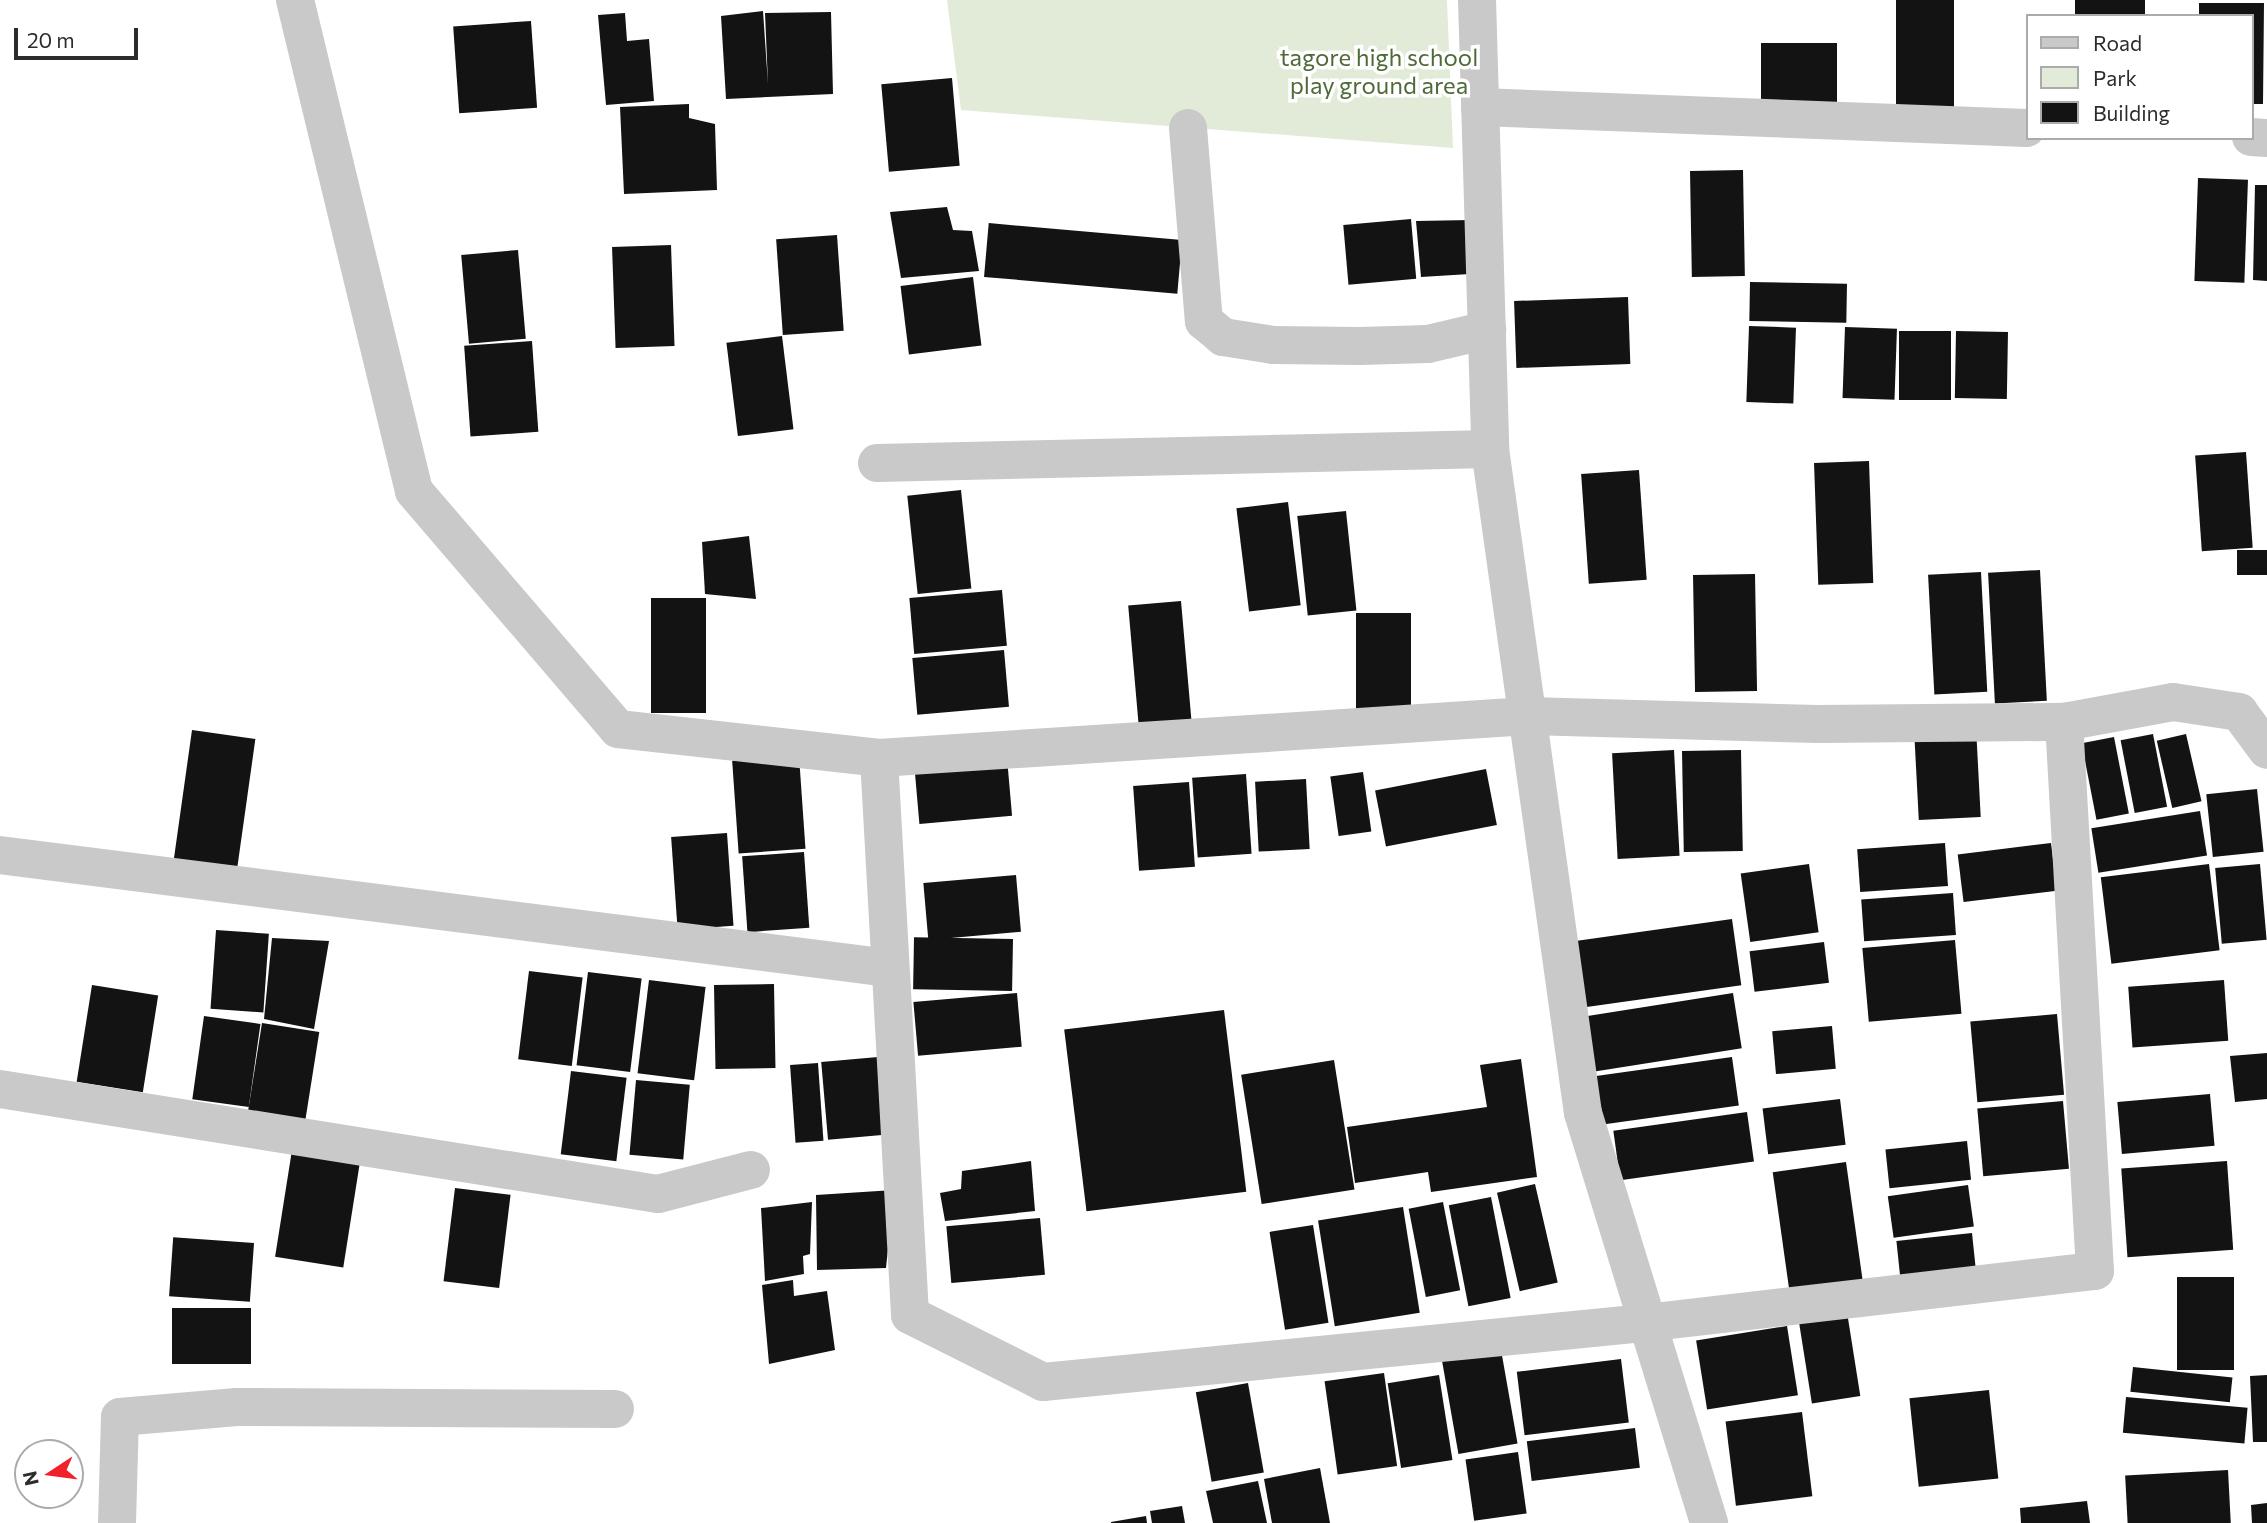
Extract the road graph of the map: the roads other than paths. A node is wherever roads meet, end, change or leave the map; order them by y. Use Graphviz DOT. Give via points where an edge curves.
graph roads {
  1 [pos="295,0"];
  2 [pos="1477,0"];
  3 [pos="1480,107"];
  4 [pos="1188,128"];
  5 [pos="2025,128"];
  6 [pos="1487,330"];
  7 [pos="1490,449"];
  8 [pos="877,463"];
  9 [pos="1528,716"];
  10 [pos="2064,722"];
  11 [pos="2267,750"];
  12 [pos="879,758"];
  13 [pos="0,855"];
  14 [pos="890,968"];
  15 [pos="0,1089"];
  16 [pos="751,1170"];
  17 [pos="1646,1324"];
  18 [pos="615,1409"];
  19 [pos="117,1523"];
  20 [pos="1709,1523"];
  1 -- 12 [label="street" via="414,491 618,729"];
  2 -- 3 [label="street"];
  3 -- 5 [label="street"];
  3 -- 6 [label="street"];
  4 -- 6 [label="street" via="1204,321 1223,337 1273,345 1360,346 1429,344"];
  6 -- 7 [label="street"];
  7 -- 8 [label="street"];
  7 -- 9 [label="street"];
  9 -- 10 [label="street" via="1818,724"];
  9 -- 12 [label="street"];
  9 -- 17 [label="street" via="1583,1113"];
  10 -- 11 [label="street" via="2174,702 2239,712"];
  10 -- 17 [label="street" via="2095,1271"];
  12 -- 14 [label="street"];
  13 -- 14 [label="street"];
  14 -- 17 [label="street" via="910,1315 1043,1382"];
  15 -- 16 [label="street" via="658,1194"];
  17 -- 20 [label="street"];
  18 -- 19 [label="street" via="237,1407 120,1417"];
}
